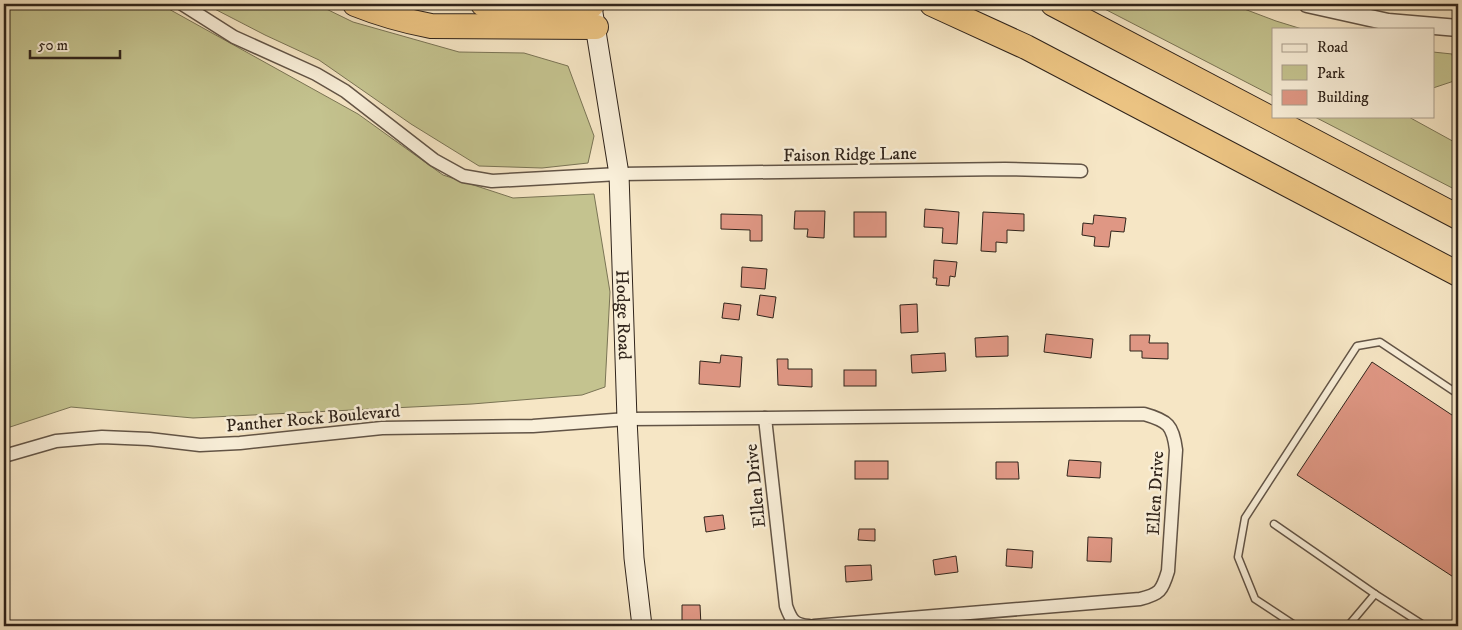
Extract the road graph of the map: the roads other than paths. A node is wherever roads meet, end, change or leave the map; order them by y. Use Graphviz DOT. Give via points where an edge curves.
graph roads {
  1 [pos="182,4"];
  2 [pos="356,4"];
  3 [pos="483,4"];
  4 [pos="932,4"];
  5 [pos="1053,4"];
  6 [pos="1307,4"];
  7 [pos="593,12"];
  8 [pos="1458,28"];
  9 [pos="1081,171"];
  10 [pos="620,174"];
  11 [pos="1458,216"];
  12 [pos="1455,273"];
  13 [pos="1458,394"];
  14 [pos="765,418"];
  15 [pos="627,419"];
  16 [pos="4,456"];
  17 [pos="1274,524"];
  18 [pos="1375,594"];
  19 [pos="642,626"];
  20 [pos="809,626"];
  21 [pos="814,626"];
  22 [pos="1296,626"];
  23 [pos="1348,626"];
  24 [pos="1425,626"];
  1 -- 10 [label="street, Faison Ridge Lane" via="234,36 345,91 434,160 463,176 492,181"];
  2 -- 7 [label="highway" via="380,14 431,26"];
  3 -- 7 [label="highway"];
  4 -- 12 [label="highway" via="1026,47"];
  5 -- 11 [label="highway"];
  6 -- 8 [label="street" via="1360,12 1388,22"];
  7 -- 10 [label="main road, Hodge Road"];
  9 -- 10 [label="street, Faison Ridge Lane"];
  10 -- 15 [label="main road, Hodge Road"];
  13 -- 22 [label="lane" via="1380,342 1357,346 1245,518 1238,557 1255,599"];
  14 -- 15 [label="street, Ellen Drive"];
  14 -- 20 [label="street, Ellen Drive" via="786,606 790,617 799,625"];
  14 -- 21 [label="street, Ellen Drive" via="1144,414 1158,418 1170,427 1174,438 1176,450 1168,571 1160,591 1153,596"];
  15 -- 16 [label="street, Panther Rock Boulevard" via="533,426 382,428 240,443 200,444 102,437 56,441"];
  15 -- 19 [label="main road, Hodge Road" via="634,558"];
  17 -- 18 [label="lane"];
  18 -- 23 [label="lane"];
  18 -- 24 [label="lane"];
}
